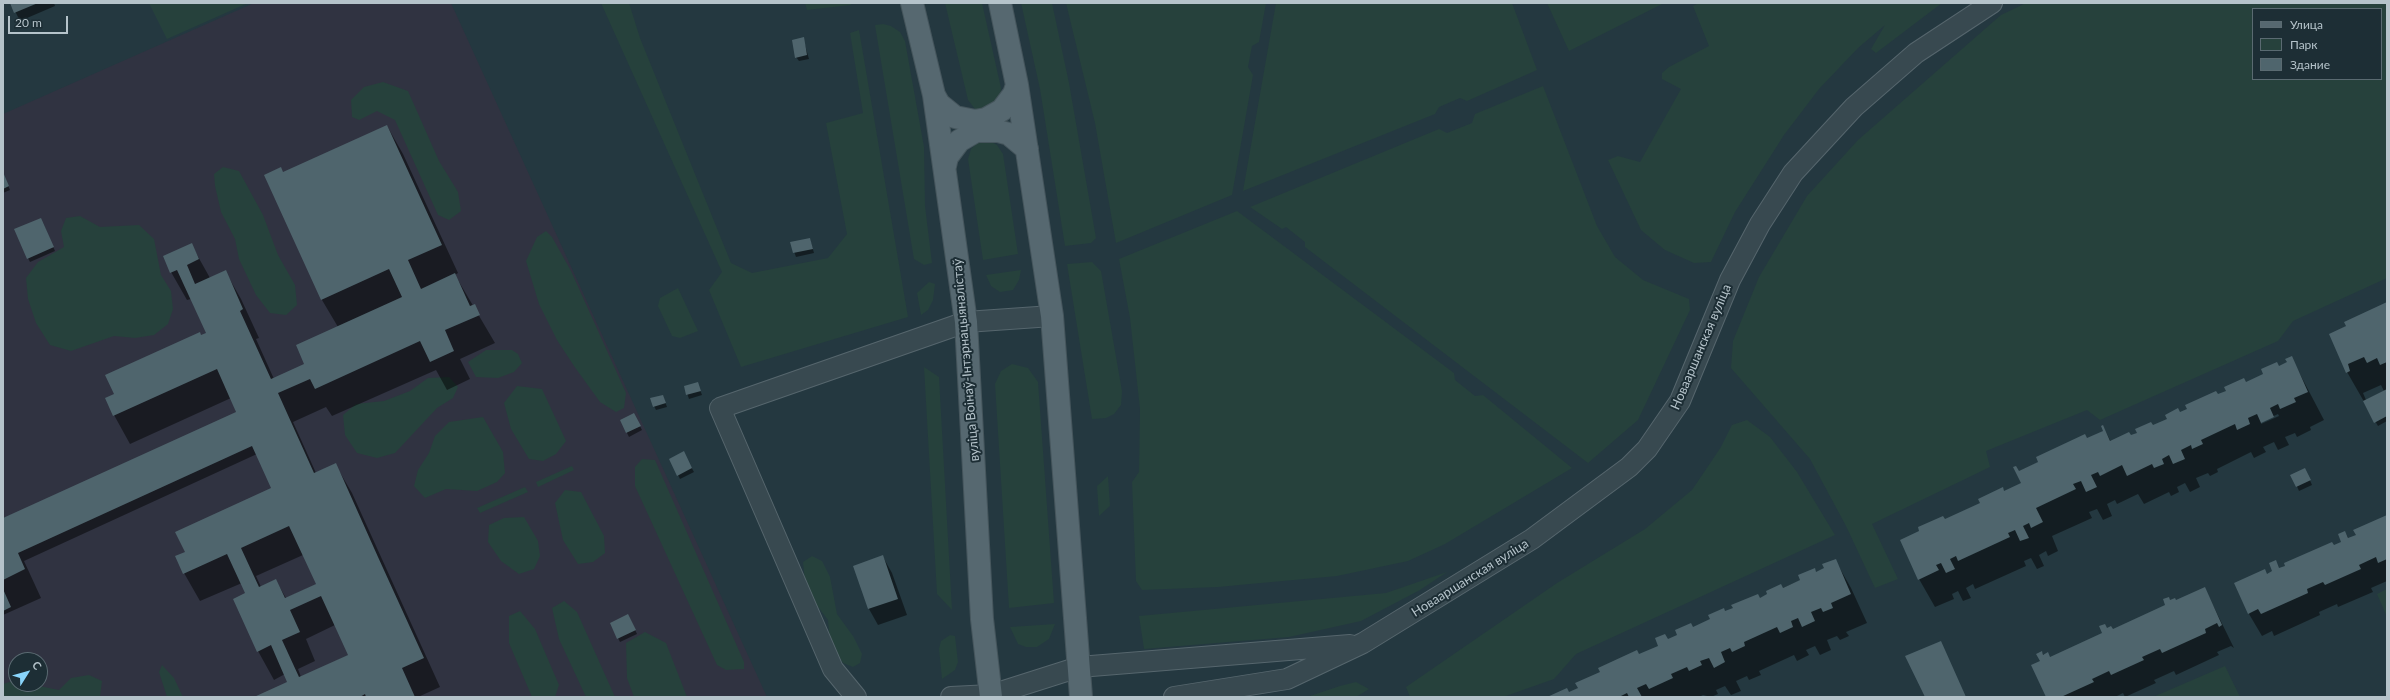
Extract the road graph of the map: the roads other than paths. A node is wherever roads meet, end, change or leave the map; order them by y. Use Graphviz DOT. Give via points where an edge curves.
graph roads {
  1 [pos="912,3"];
  2 [pos="1000,3"];
  3 [pos="1992,3"];
  4 [pos="1017,85"];
  5 [pos="934,96"];
  6 [pos="1026,149"];
  7 [pos="945,166"];
  8 [pos="1052,316"];
  9 [pos="966,322"];
  10 [pos="1363,643"];
  11 [pos="1079,667"];
  12 [pos="997,696"];
  13 [pos="856,697"];
  14 [pos="952,697"];
  15 [pos="1081,697"];
  16 [pos="1174,697"];
  1 -- 5 [label="main road, вуліца Воінаў-Інтэрнацыяналістаў"];
  2 -- 4 [label="main road"];
  3 -- 10 [label="street, Новааршанская вуліца" via="1911,57 1854,107 1793,173 1760,224 1730,280 1680,401 1647,449 1602,489 1532,538"];
  4 -- 5 [label="main road" via="1012,99 1002,110 986,119 975,121 955,117 939,104"];
  4 -- 6 [label="main road"];
  5 -- 7 [label="main road, вуліца Воінаў-Інтэрнацыяналістаў"];
  6 -- 7 [label="main road" via="1009,134 998,131 976,132 967,135 956,145 947,157"];
  6 -- 8 [label="main road"];
  7 -- 9 [label="main road, вуліца Воінаў-Інтэрнацыяналістаў"];
  8 -- 9 [label="street"];
  8 -- 11 [label="main road"];
  9 -- 12 [label="main road, вуліца Воінаў-Інтэрнацыяналістаў" via="982,619"];
  9 -- 13 [label="street" via="720,408 834,669"];
  10 -- 11 [label="street, Новааршанская вуліца"];
  10 -- 16 [label="street, Новааршанская вуліца" via="1287,679"];
  11 -- 12 [label="street, Новааршанская вуліца"];
  11 -- 15 [label="main road"];
  12 -- 14 [label="street, Новааршанская вуліца"];
}
